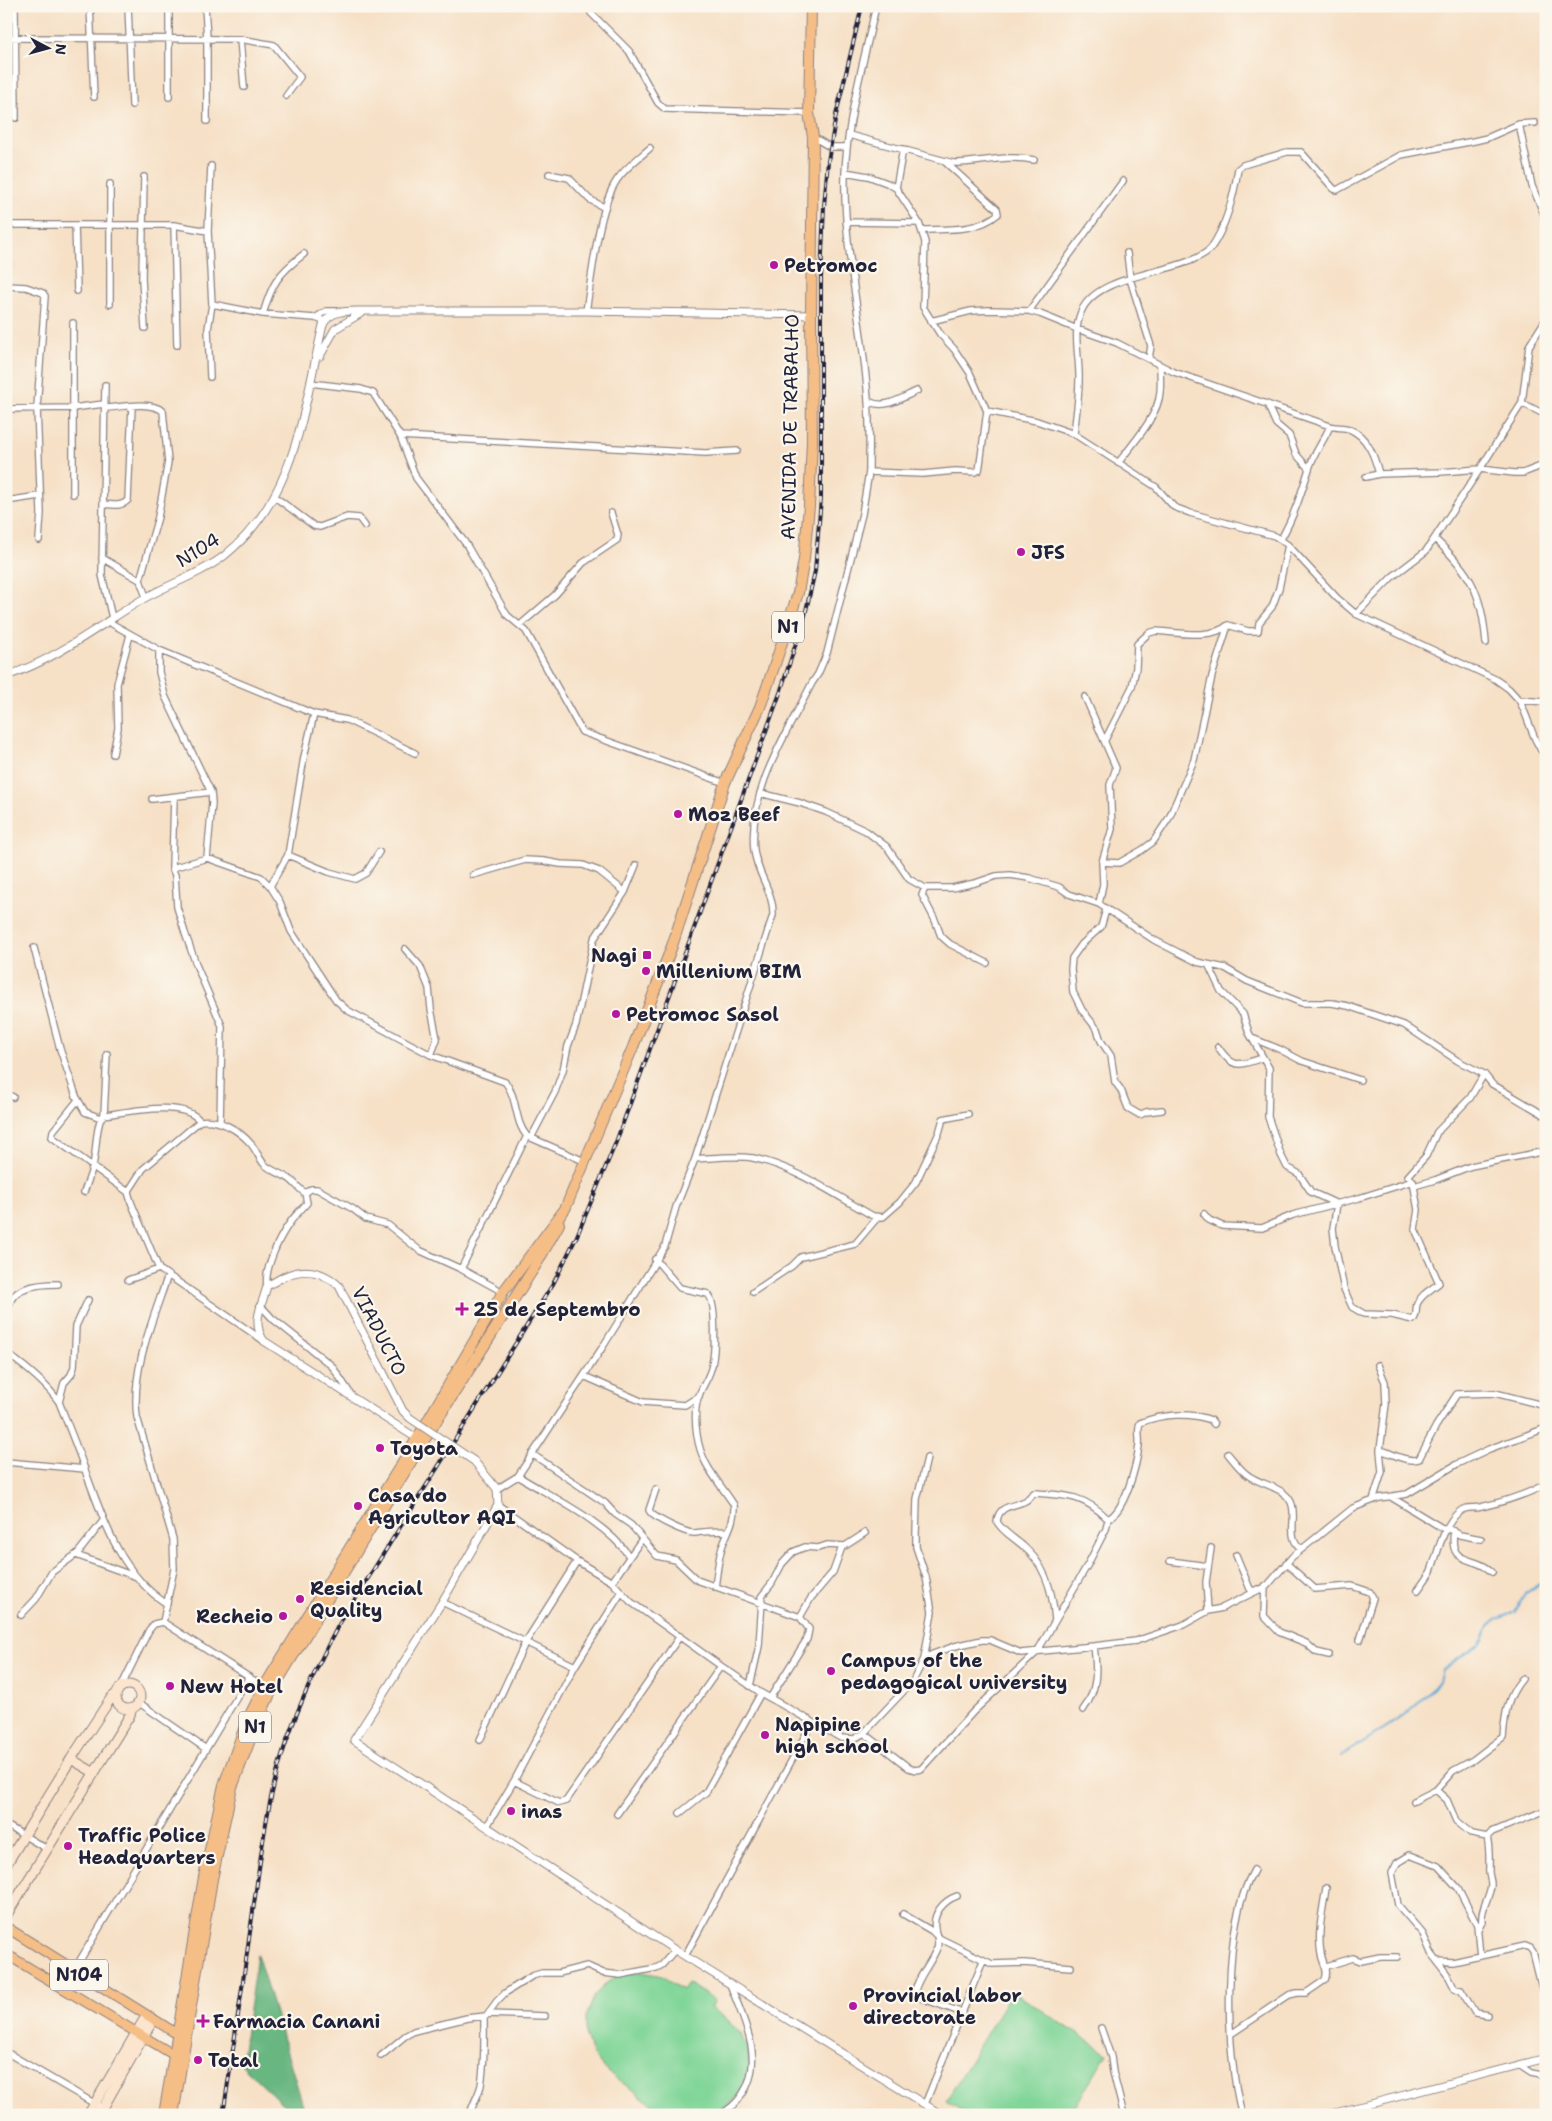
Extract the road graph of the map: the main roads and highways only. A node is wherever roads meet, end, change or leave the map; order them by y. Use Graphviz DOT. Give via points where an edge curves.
graph roads {
  1 [pos="811,6"];
  2 [pos="564,1210"];
  3 [pos="420,1440"];
  4 [pos="119,1690"];
  5 [pos="135,1705"];
  6 [pos="71,1759"];
  7 [pos="93,1772"];
  8 [pos="6,1865"];
  9 [pos="6,1916"];
  10 [pos="6,1927"];
  11 [pos="6,1954"];
  12 [pos="150,2018"];
  13 [pos="140,2035"];
  14 [pos="181,2037"];
  15 [pos="178,2058"];
  16 [pos="101,2111"];
  17 [pos="88,2115"];
  18 [pos="164,2115"];
  19 [pos="173,2115"];
  1 -- 2 [label="highway, AVENIDA DE TRABALHO / N1" via="812,442 804,560 798,593 760,706 725,784 672,946"];
  2 -- 3 [label="highway, AVENIDA DE TRABALHO / N1" via="503,1292"];
  2 -- 3 [label="highway, AVENIDA DE TRABALHO / N1" via="538,1263 460,1386"];
  3 -- 14 [label="highway, AVENIDA DE TRABALHO / N1" via="268,1689 228,1786 208,1878"];
  4 -- 5 [label="main road" via="116,1700 120,1706 126,1709"];
  4 -- 5 [label="main road" via="128,1685 135,1688 140,1694"];
  4 -- 6 [label="main road"];
  5 -- 7 [label="main road"];
  6 -- 7 [label="main road"];
  6 -- 8 [label="main road"];
  7 -- 9 [label="main road"];
  10 -- 12 [label="main road, N104"];
  11 -- 13 [label="main road, N104"];
  12 -- 13 [label="main road"];
  12 -- 14 [label="main road, N104"];
  13 -- 15 [label="main road, N104"];
  13 -- 16 [label="main road"];
  13 -- 17 [label="main road"];
  14 -- 15 [label="highway, AVENIDA DE TRABALHO / N1"];
  15 -- 18 [label="highway, AVENIDA DE TRABALHO / N1"];
  15 -- 19 [label="highway, AVENIDA DE TRABALHO / N1"];
}
